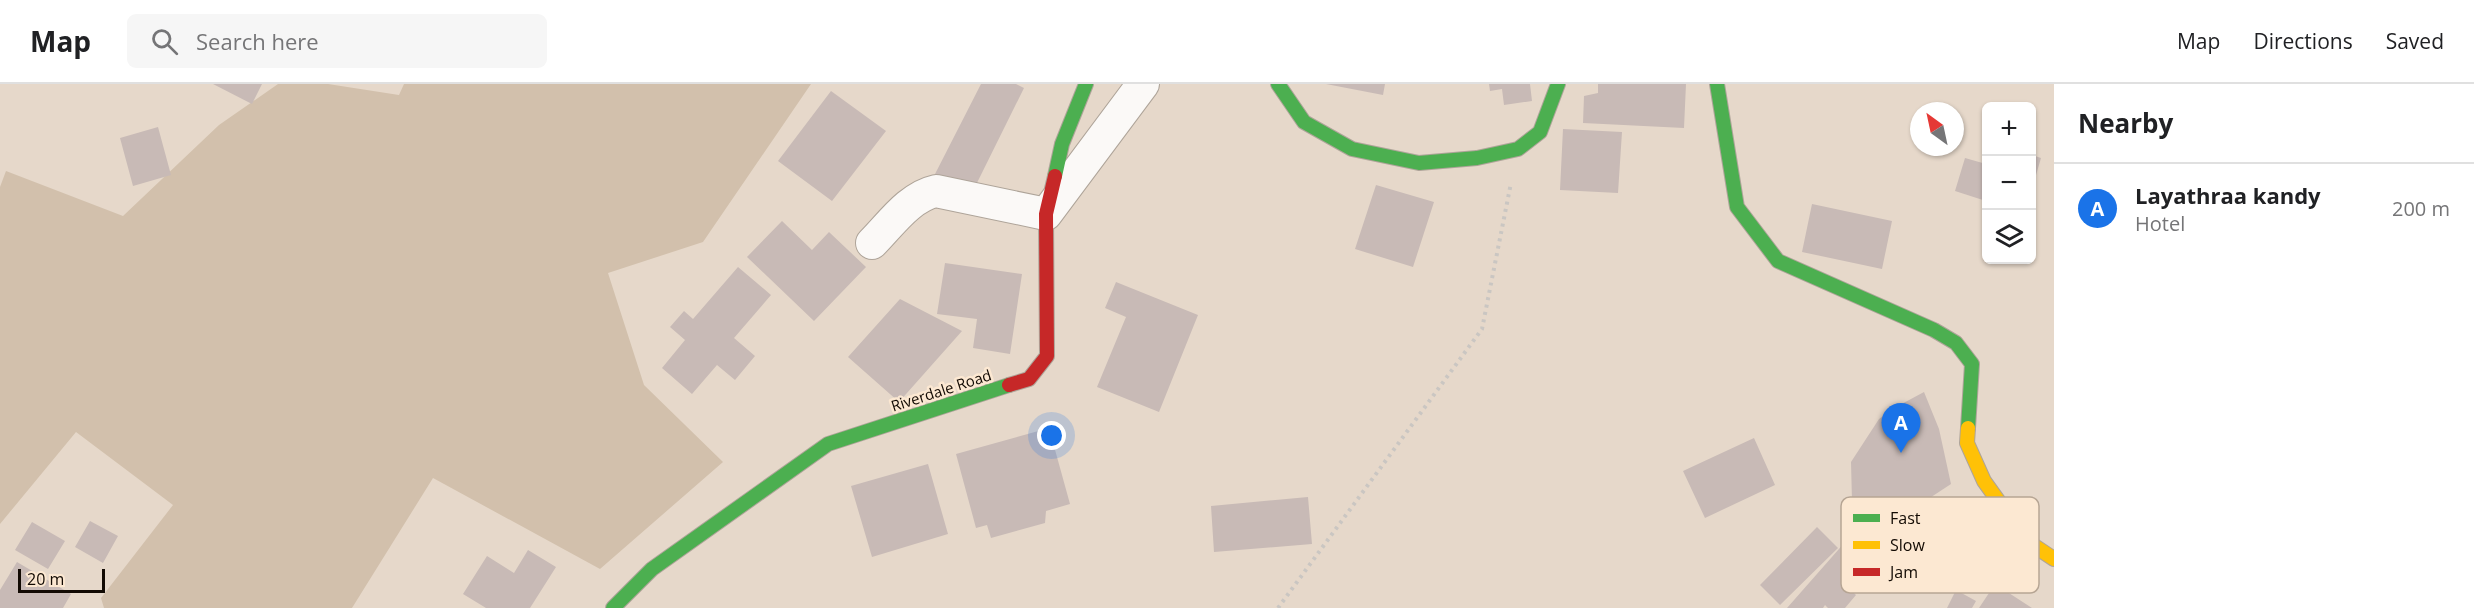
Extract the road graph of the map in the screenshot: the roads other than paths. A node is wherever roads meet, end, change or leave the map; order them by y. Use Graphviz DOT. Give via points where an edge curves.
graph roads {
  1 [pos="1086,84"];
  2 [pos="1143,84"];
  3 [pos="1278,84"];
  4 [pos="1558,84"];
  5 [pos="1717,84"];
  6 [pos="1046,214"];
  7 [pos="872,243"];
  8 [pos="1995,497"];
  9 [pos="2039,549"];
  10 [pos="2054,559"];
  11 [pos="613,608"];
  1 -- 6 [label="street, Riverdale Road" via="1062,144"];
  2 -- 6 [label="street"];
  3 -- 4 [label="street" via="1304,122 1352,149 1419,163 1477,158 1518,148 1540,132"];
  5 -- 8 [label="street" via="1737,207 1778,261 1934,330 1956,343 1972,364 1967,443"];
  6 -- 7 [label="street" via="936,191 922,194"];
  6 -- 11 [label="street, Riverdale Road" via="1047,356 1029,379 828,444 652,569"];
  9 -- 10 [label="street"];
}
